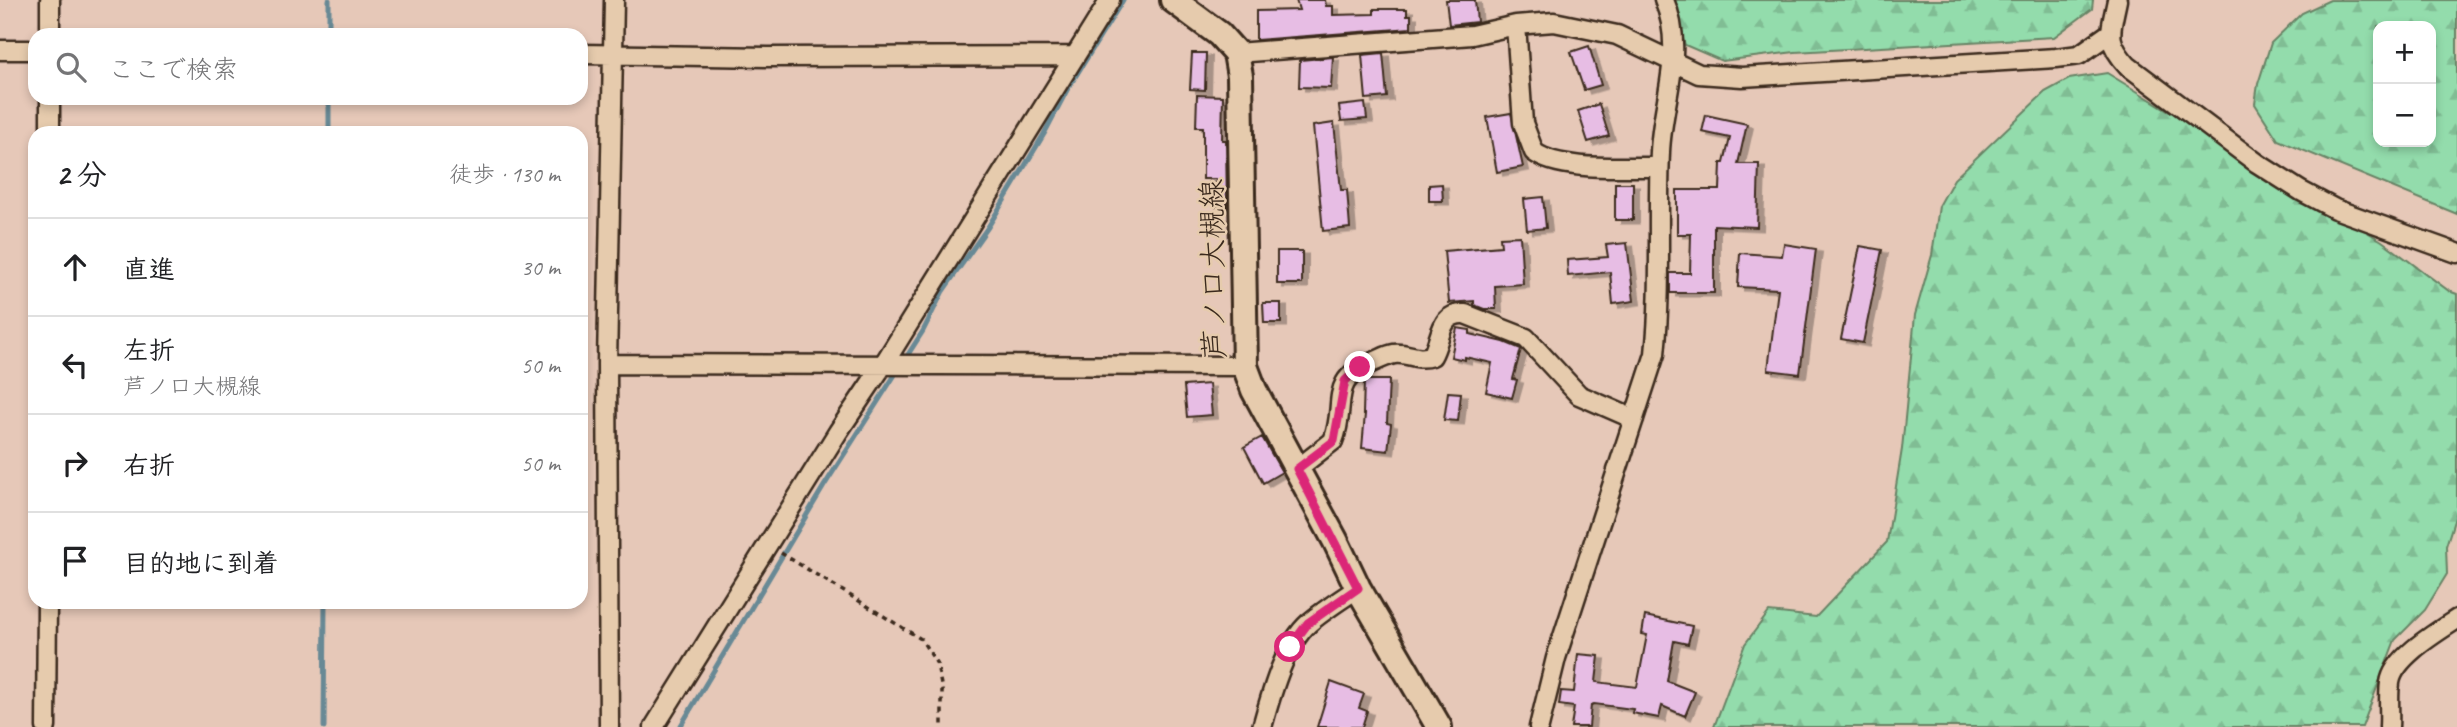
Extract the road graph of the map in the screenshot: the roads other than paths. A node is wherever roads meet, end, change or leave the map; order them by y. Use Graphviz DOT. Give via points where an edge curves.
graph roads {
  1 [pos="50,0"];
  2 [pos="614,0"];
  3 [pos="1110,0"];
  4 [pos="1173,0"];
  5 [pos="1664,0"];
  6 [pos="2117,0"];
  7 [pos="1516,25"];
  8 [pos="50,28"];
  9 [pos="2110,33"];
  10 [pos="0,50"];
  11 [pos="28,50"];
  12 [pos="1236,53"];
  13 [pos="588,54"];
  14 [pos="612,54"];
  15 [pos="1073,57"];
  16 [pos="1674,60"];
  17 [pos="50,105"];
  18 [pos="50,126"];
  19 [pos="1659,167"];
  20 [pos="2457,253"];
  21 [pos="607,365"];
  22 [pos="883,365"];
  23 [pos="1245,366"];
  24 [pos="1634,419"];
  25 [pos="1297,469"];
  26 [pos="1358,588"];
  27 [pos="47,609"];
  28 [pos="2457,619"];
  29 [pos="46,727"];
  30 [pos="609,727"];
  31 [pos="654,727"];
  32 [pos="1262,727"];
  33 [pos="1439,727"];
  34 [pos="1539,727"];
  35 [pos="2389,727"];
  1 -- 8 [label="street"];
  2 -- 14 [label="street"];
  3 -- 15 [label="street"];
  4 -- 12 [label="main road" via="1219,34"];
  5 -- 16 [label="street" via="1673,26"];
  6 -- 9 [label="street"];
  7 -- 12 [label="street" via="1460,37"];
  7 -- 16 [label="street" via="1554,22 1617,35"];
  7 -- 19 [label="street" via="1523,123 1534,152 1569,165"];
  9 -- 16 [label="street" via="2079,55 2056,58 1742,77 1699,74"];
  9 -- 20 [label="street" via="2115,52 2128,66 2301,191 2335,209"];
  10 -- 11 [label="street"];
  12 -- 23 [label="main road, 芦ノ口大槻線"];
  13 -- 14 [label="street"];
  14 -- 15 [label="street"];
  14 -- 21 [label="street"];
  15 -- 22 [label="street"];
  16 -- 19 [label="street"];
  17 -- 18 [label="street"];
  19 -- 24 [label="street" via="1659,319 1655,354"];
  21 -- 22 [label="street"];
  21 -- 30 [label="street"];
  22 -- 23 [label="street"];
  22 -- 31 [label="street"];
  23 -- 25 [label="main road, 芦ノ口大槻線"];
  24 -- 25 [label="street" via="1579,395 1525,338 1459,313 1445,320 1432,356 1416,359 1393,354 1349,375 1342,390 1334,441"];
  24 -- 34 [label="street" via="1556,658"];
  25 -- 26 [label="main road, 芦ノ口大槻線"];
  26 -- 32 [label="street" via="1308,623 1290,647"];
  26 -- 33 [label="main road, 芦ノ口大槻線"];
  27 -- 29 [label="street"];
  28 -- 35 [label="street" via="2422,643 2390,680"];
}
